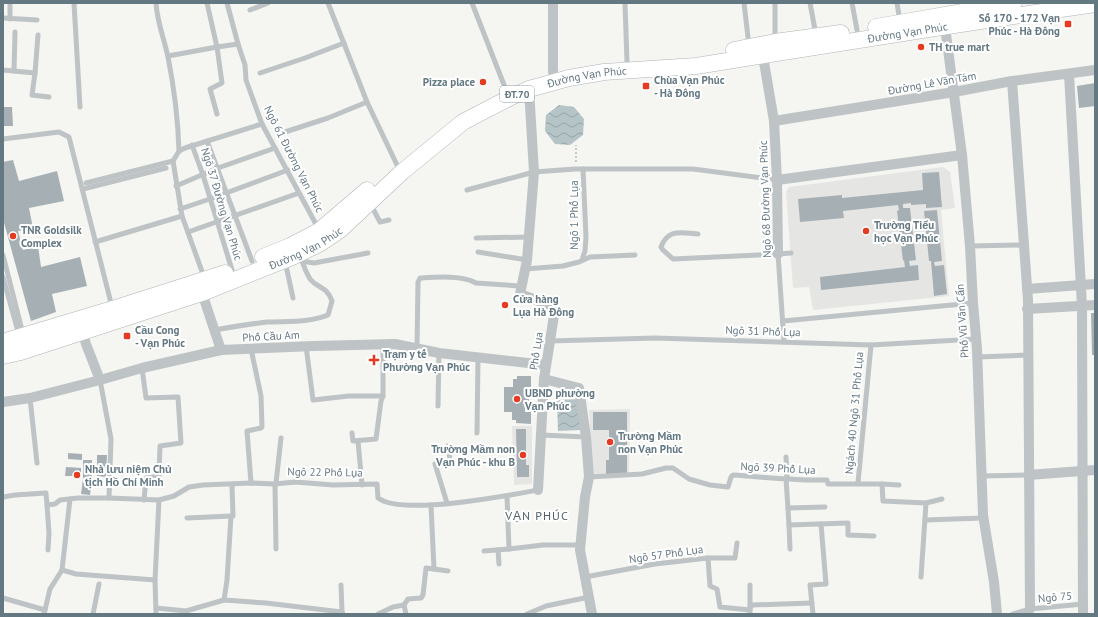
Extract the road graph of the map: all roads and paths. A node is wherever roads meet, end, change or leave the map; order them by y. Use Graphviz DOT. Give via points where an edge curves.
graph roads {
  1 [pos="10,3"];
  2 [pos="74,3"];
  3 [pos="156,3"];
  4 [pos="207,3"];
  5 [pos="227,3"];
  6 [pos="268,3"];
  7 [pos="328,3"];
  8 [pos="472,3"];
  9 [pos="553,3"];
  10 [pos="625,3"];
  11 [pos="744,3"];
  12 [pos="775,3"];
  13 [pos="810,3"];
  14 [pos="852,3"];
  15 [pos="897,3"];
  16 [pos="1014,3"];
  17 [pos="1095,4"];
  18 [pos="1039,8"];
  19 [pos="250,10"];
  20 [pos="3,18"];
  21 [pos="10,18"];
  22 [pos="37,20"];
  23 [pos="901,22"];
  24 [pos="945,27"];
  25 [pos="15,32"];
  26 [pos="38,35"];
  27 [pos="816,36"];
  28 [pos="858,36"];
  29 [pos="775,42"];
  30 [pos="344,43"];
  31 [pos="238,44"];
  32 [pos="217,47"];
  33 [pos="749,48"];
  34 [pos="168,56"];
  35 [pos="763,56"];
  36 [pos="627,66"];
  37 [pos="3,70"];
  38 [pos="1095,70"];
  39 [pos="14,71"];
  40 [pos="553,72"];
  41 [pos="35,73"];
  42 [pos="260,73"];
  43 [pos="1069,74"];
  44 [pos="1012,81"];
  45 [pos="529,89"];
  46 [pos="506,90"];
  47 [pos="954,92"];
  48 [pos="49,97"];
  49 [pos="367,102"];
  50 [pos="80,107"];
  51 [pos="217,114"];
  52 [pos="774,121"];
  53 [pos="262,124"];
  54 [pos="285,132"];
  55 [pos="3,139"];
  56 [pos="207,141"];
  57 [pos="192,145"];
  58 [pos="576,146"];
  59 [pos="275,148"];
  60 [pos="179,151"];
  61 [pos="962,155"];
  62 [pos="173,161"];
  63 [pos="576,165"];
  64 [pos="166,168"];
  65 [pos="218,168"];
  66 [pos="399,168"];
  67 [pos="583,169"];
  68 [pos="288,170"];
  69 [pos="534,172"];
  70 [pos="203,175"];
  71 [pos="777,180"];
  72 [pos="86,183"];
  73 [pos="176,186"];
  74 [pos="83,189"];
  75 [pos="467,190"];
  76 [pos="227,192"];
  77 [pos="299,193"];
  78 [pos="210,199"];
  79 [pos="369,203"];
  80 [pos="180,209"];
  81 [pos="235,215"];
  82 [pos="182,216"];
  83 [pos="389,220"];
  84 [pos="217,221"];
  85 [pos="319,231"];
  86 [pos="188,232"];
  87 [pos="698,234"];
  88 [pos="529,237"];
  89 [pos="476,238"];
  90 [pos="95,242"];
  91 [pos="1024,245"];
  92 [pos="970,246"];
  93 [pos="478,252"];
  94 [pos="368,253"];
  95 [pos="791,253"];
  96 [pos="778,254"];
  97 [pos="635,255"];
  98 [pos="3,256"];
  99 [pos="293,260"];
  100 [pos="582,260"];
  101 [pos="526,264"];
  102 [pos="255,266"];
  103 [pos="232,270"];
  104 [pos="3,277"];
  105 [pos="1095,284"];
  106 [pos="1081,285"];
  107 [pos="204,286"];
  108 [pos="520,286"];
  109 [pos="1027,289"];
  110 [pos="293,298"];
  111 [pos="972,303"];
  112 [pos="1095,305"];
  113 [pos="1082,306"];
  114 [pos="113,309"];
  115 [pos="1027,309"];
  116 [pos="783,321"];
  117 [pos="214,330"];
  118 [pos="22,337"];
  119 [pos="84,338"];
  120 [pos="976,339"];
  121 [pos="550,341"];
  122 [pos="3,342"];
  123 [pos="784,342"];
  124 [pos="383,344"];
  125 [pos="871,345"];
  126 [pos="306,346"];
  127 [pos="417,348"];
  128 [pos="251,349"];
  129 [pos="221,350"];
  130 [pos="439,353"];
  131 [pos="1028,355"];
  132 [pos="3,356"];
  133 [pos="977,357"];
  134 [pos="478,358"];
  135 [pos="546,366"];
  136 [pos="142,368"];
  137 [pos="99,378"];
  138 [pos="544,379"];
  139 [pos="383,396"];
  140 [pos="30,398"];
  141 [pos="3,402"];
  142 [pos="438,406"];
  143 [pos="352,433"];
  144 [pos="477,433"];
  145 [pos="540,434"];
  146 [pos="586,437"];
  147 [pos="282,438"];
  148 [pos="358,441"];
  149 [pos="448,446"];
  150 [pos="786,457"];
  151 [pos="37,463"];
  152 [pos="1095,470"];
  153 [pos="1082,471"];
  154 [pos="1028,475"];
  155 [pos="981,476"];
  156 [pos="589,477"];
  157 [pos="787,478"];
  158 [pos="251,483"];
  159 [pos="858,483"];
  160 [pos="276,484"];
  161 [pos="882,484"];
  162 [pos="232,485"];
  163 [pos="362,485"];
  164 [pos="899,485"];
  165 [pos="538,490"];
  166 [pos="507,496"];
  167 [pos="3,497"];
  168 [pos="109,498"];
  169 [pos="70,499"];
  170 [pos="942,499"];
  171 [pos="144,500"];
  172 [pos="159,500"];
  173 [pos="926,503"];
  174 [pos="447,504"];
  175 [pos="47,505"];
  176 [pos="431,505"];
  177 [pos="788,508"];
  178 [pos="825,508"];
  179 [pos="231,516"];
  180 [pos="187,518"];
  181 [pos="983,518"];
  182 [pos="925,520"];
  183 [pos="821,524"];
  184 [pos="789,525"];
  185 [pos="874,536"];
  186 [pos="736,543"];
  187 [pos="581,545"];
  188 [pos="276,549"];
  189 [pos="509,549"];
  190 [pos="790,549"];
  191 [pos="48,550"];
  192 [pos="498,550"];
  193 [pos="484,551"];
  194 [pos="708,558"];
  195 [pos="499,564"];
  196 [pos="434,569"];
  197 [pos="62,570"];
  198 [pos="448,571"];
  199 [pos="585,577"];
  200 [pos="921,577"];
  201 [pos="155,580"];
  202 [pos="99,584"];
  203 [pos="341,585"];
  204 [pos="750,585"];
  205 [pos="589,597"];
  206 [pos="3,598"];
  207 [pos="224,600"];
  208 [pos="812,603"];
  209 [pos="404,605"];
  210 [pos="1030,609"];
  211 [pos="1083,609"];
  212 [pos="750,610"];
  213 [pos="156,611"];
  214 [pos="44,612"];
  215 [pos="343,613"];
  216 [pos="93,614"];
  217 [pos="378,614"];
  218 [pos="406,614"];
  219 [pos="527,614"];
  220 [pos="592,614"];
  221 [pos="813,614"];
  222 [pos="998,614"];
  223 [pos="1013,614"];
  1 -- 21 [label="lane"];
  2 -- 50 [label="lane"];
  3 -- 34 [label="lane" via="156,14"];
  4 -- 32 [label="lane"];
  5 -- 31 [label="lane, Ngõ 61 Đường Vạn Phúc"];
  6 -- 19 [label="lane"];
  7 -- 30 [label="lane"];
  8 -- 46 [label="lane"];
  9 -- 40 [label="street"];
  10 -- 36 [label="lane"];
  11 -- 33 [label="lane"];
  12 -- 29 [label="lane"];
  13 -- 27 [label="lane"];
  14 -- 28 [label="lane"];
  15 -- 23 [label="lane"];
  16 -- 23 [label="main road, Đường Vạn Phúc / ĐT.70"];
  17 -- 18 [label="main road, Đường Vạn Phúc / ĐT.70"];
  18 -- 24 [label="main road, Đường Vạn Phúc / ĐT.70"];
  20 -- 21 [label="lane"];
  21 -- 22 [label="lane"];
  23 -- 28 [label="main road, Đường Vạn Phúc / ĐT.70"];
  24 -- 28 [label="main road, Đường Vạn Phúc / ĐT.70"];
  24 -- 47 [label="street, Phố Vũ Văn Cẩn"];
  25 -- 39 [label="lane"];
  26 -- 41 [label="lane"];
  27 -- 28 [label="main road, Đường Vạn Phúc / ĐT.70"];
  27 -- 29 [label="main road, Đường Vạn Phúc / ĐT.70"];
  28 -- 35 [label="main road, Đường Vạn Phúc / ĐT.70"];
  29 -- 33 [label="main road, Đường Vạn Phúc / ĐT.70"];
  30 -- 42 [label="lane"];
  30 -- 49 [label="lane"];
  31 -- 32 [label="lane"];
  31 -- 53 [label="lane, Ngõ 61 Đường Vạn Phúc" via="245,65 246,80"];
  32 -- 34 [label="lane"];
  32 -- 51 [label="lane" via="222,83 210,88"];
  33 -- 36 [label="main road, Đường Vạn Phúc / ĐT.70"];
  34 -- 60 [label="lane"];
  35 -- 36 [label="main road, Đường Vạn Phúc / ĐT.70" via="696,66"];
  35 -- 52 [label="street, Ngõ 68 Đường Vạn Phúc"];
  36 -- 40 [label="main road, Đường Vạn Phúc / ĐT.70" via="599,64"];
  36 -- 45 [label="main road, Đường Vạn Phúc / ĐT.70"];
  37 -- 39 [label="lane"];
  38 -- 43 [label="street, Đường Lê Văn Tám"];
  39 -- 41 [label="lane"];
  40 -- 46 [label="main road, Đường Vạn Phúc / ĐT.70"];
  41 -- 48 [label="lane" via="32,95"];
  43 -- 44 [label="street, Đường Lê Văn Tám"];
  43 -- 106 [label="street"];
  44 -- 47 [label="street, Đường Lê Văn Tám"];
  44 -- 91 [label="street"];
  45 -- 66 [label="main road, Đường Vạn Phúc / ĐT.70" via="463,122"];
  45 -- 69 [label="street"];
  46 -- 66 [label="main road, Đường Vạn Phúc / ĐT.70" via="454,118"];
  47 -- 52 [label="street, Đường Lê Văn Tám"];
  47 -- 61 [label="street, Phố Vũ Văn Cẩn"];
  49 -- 54 [label="lane"];
  49 -- 66 [label="lane"];
  52 -- 71 [label="street, Ngõ 68 Đường Vạn Phúc"];
  53 -- 56 [label="lane"];
  53 -- 59 [label="lane, Ngõ 61 Đường Vạn Phúc"];
  55 -- 74 [label="lane" via="59,132 69,137"];
  56 -- 57 [label="lane"];
  56 -- 65 [label="lane"];
  57 -- 60 [label="lane"];
  57 -- 70 [label="lane, Ngõ 37 Đường Vạn Phúc"];
  58 -- 63 [label="path"];
  59 -- 65 [label="lane"];
  59 -- 68 [label="lane, Ngõ 61 Đường Vạn Phúc"];
  60 -- 62 [label="lane"];
  61 -- 71 [label="street"];
  61 -- 92 [label="street, Phố Vũ Văn Cẩn"];
  62 -- 72 [label="lane"];
  62 -- 73 [label="lane"];
  64 -- 74 [label="lane"];
  65 -- 70 [label="lane"];
  65 -- 76 [label="lane"];
  66 -- 79 [label="main road, Đường Vạn Phúc / ĐT.70"];
  66 -- 85 [label="main road, Đường Vạn Phúc / ĐT.70"];
  67 -- 69 [label="lane"];
  67 -- 71 [label="lane" via="693,169"];
  67 -- 100 [label="lane, Ngõ 1 Phố Lụa" via="586,237"];
  68 -- 76 [label="lane"];
  68 -- 77 [label="lane, Ngõ 61 Đường Vạn Phúc"];
  69 -- 75 [label="lane"];
  69 -- 88 [label="street"];
  70 -- 73 [label="lane"];
  70 -- 78 [label="lane, Ngõ 37 Đường Vạn Phúc"];
  71 -- 96 [label="street, Ngõ 68 Đường Vạn Phúc"];
  73 -- 80 [label="lane"];
  74 -- 90 [label="lane"];
  76 -- 78 [label="lane"];
  76 -- 81 [label="lane"];
  77 -- 81 [label="lane"];
  77 -- 85 [label="lane, Ngõ 61 Đường Vạn Phúc"];
  78 -- 80 [label="lane"];
  78 -- 84 [label="lane, Ngõ 37 Đường Vạn Phúc"];
  79 -- 83 [label="lane" via="380,222"];
  79 -- 99 [label="main road, Đường Vạn Phúc / ĐT.70" via="340,230"];
  80 -- 82 [label="lane"];
  81 -- 84 [label="lane"];
  81 -- 102 [label="lane"];
  82 -- 86 [label="lane"];
  82 -- 90 [label="lane"];
  84 -- 86 [label="lane"];
  84 -- 103 [label="lane, Ngõ 37 Đường Vạn Phúc"];
  85 -- 102 [label="main road, Đường Vạn Phúc / ĐT.70"];
  86 -- 107 [label="lane"];
  87 -- 96 [label="lane" via="670,234 664,239 661,247 673,259"];
  88 -- 89 [label="lane"];
  88 -- 101 [label="street"];
  90 -- 114 [label="lane"];
  91 -- 92 [label="lane"];
  91 -- 109 [label="street"];
  92 -- 111 [label="street, Phố Vũ Văn Cẩn"];
  93 -- 101 [label="lane"];
  94 -- 99 [label="lane" via="314,263"];
  95 -- 96 [label="lane"];
  96 -- 116 [label="lane, Ngõ 68 Đường Vạn Phúc"];
  97 -- 100 [label="lane" via="590,257"];
  98 -- 118 [label="lane"];
  99 -- 102 [label="main road, Đường Vạn Phúc / ĐT.70"];
  99 -- 110 [label="lane"];
  99 -- 117 [label="lane" via="316,285 330,293 332,301 328,314 317,319 268,322"];
  100 -- 101 [label="lane" via="563,266"];
  101 -- 108 [label="street"];
  102 -- 103 [label="main road, Đường Vạn Phúc / ĐT.70"];
  102 -- 107 [label="main road, Đường Vạn Phúc / ĐT.70"];
  103 -- 107 [label="main road, Đường Vạn Phúc / ĐT.70"];
  104 -- 118 [label="lane"];
  105 -- 106 [label="street"];
  106 -- 109 [label="street"];
  106 -- 113 [label="street"];
  107 -- 114 [label="main road, Đường Vạn Phúc / ĐT.70"];
  107 -- 117 [label="street"];
  107 -- 119 [label="main road, Đường Vạn Phúc / ĐT.70"];
  108 -- 121 [label="street, Phố Lụa" via="521,295 555,308"];
  108 -- 127 [label="lane" via="476,283 462,278 419,279"];
  109 -- 115 [label="street"];
  111 -- 116 [label="lane"];
  111 -- 120 [label="street, Phố Vũ Văn Cẩn"];
  112 -- 113 [label="street"];
  113 -- 115 [label="street"];
  113 -- 153 [label="street"];
  114 -- 118 [label="main road, Đường Vạn Phúc / ĐT.70"];
  115 -- 131 [label="street"];
  116 -- 123 [label="lane, Ngõ 68 Đường Vạn Phúc"];
  117 -- 129 [label="street"];
  118 -- 122 [label="main road, Đường Vạn Phúc / ĐT.70"];
  119 -- 132 [label="main road, Đường Vạn Phúc / ĐT.70"];
  119 -- 137 [label="street"];
  120 -- 125 [label="lane, Ngõ 31 Phố Lụa"];
  120 -- 133 [label="street, Phố Vũ Văn Cẩn"];
  121 -- 123 [label="lane, Ngõ 31 Phố Lụa" via="655,338"];
  121 -- 135 [label="street, Phố Lụa"];
  123 -- 125 [label="lane, Ngõ 31 Phố Lụa"];
  124 -- 126 [label="street, Phố Cầu Am"];
  124 -- 127 [label="street, Phố Cầu Am"];
  124 -- 139 [label="lane"];
  125 -- 159 [label="lane, Ngách 40 Ngõ 31 Phố Lụa"];
  126 -- 128 [label="street, Phố Cầu Am"];
  126 -- 139 [label="lane" via="313,400"];
  127 -- 130 [label="street, Phố Cầu Am"];
  128 -- 129 [label="street, Phố Cầu Am"];
  128 -- 158 [label="lane" via="261,396 262,427 247,431"];
  129 -- 136 [label="street, Phố Cầu Am"];
  130 -- 134 [label="street, Phố Cầu Am"];
  130 -- 142 [label="lane"];
  131 -- 133 [label="lane"];
  131 -- 154 [label="street"];
  133 -- 155 [label="street, Phố Vũ Văn Cẩn"];
  134 -- 135 [label="street, Phố Cầu Am"];
  134 -- 144 [label="lane"];
  135 -- 138 [label="street, Phố Lụa"];
  136 -- 137 [label="street, Phố Cầu Am"];
  136 -- 171 [label="lane" via="146,398 178,397 181,443 160,446 159,476 146,478"];
  137 -- 140 [label="street, Phố Cầu Am"];
  137 -- 168 [label="lane" via="111,440"];
  138 -- 145 [label="street, Ngõ 22 Phố Lụa"];
  138 -- 146 [label="street, Phố Lụa" via="579,388"];
  139 -- 148 [label="lane" via="376,439"];
  140 -- 141 [label="street, Phố Cầu Am"];
  140 -- 151 [label="lane"];
  143 -- 148 [label="lane" via="353,441"];
  145 -- 146 [label="lane"];
  145 -- 165 [label="street, Ngõ 22 Phố Lụa"];
  146 -- 156 [label="street, Phố Lụa"];
  147 -- 160 [label="lane"];
  148 -- 163 [label="lane"];
  149 -- 174 [label="lane" via="450,460 435,464"];
  150 -- 157 [label="lane"];
  152 -- 153 [label="street"];
  153 -- 154 [label="street"];
  153 -- 211 [label="street"];
  154 -- 155 [label="lane"];
  154 -- 210 [label="street"];
  155 -- 181 [label="street, Phố Vũ Văn Cẩn"];
  156 -- 157 [label="lane, Ngõ 39 Phố Lụa" via="642,474 673,468 689,479 728,487 733,475"];
  156 -- 187 [label="street, Phố Lụa"];
  157 -- 159 [label="lane, Ngõ 39 Phố Lụa" via="827,480 828,484"];
  157 -- 177 [label="lane"];
  158 -- 160 [label="lane, Ngõ 22 Phố Lụa"];
  158 -- 162 [label="lane, Ngõ 22 Phố Lụa"];
  159 -- 161 [label="lane"];
  160 -- 163 [label="lane, Ngõ 22 Phố Lụa" via="295,482"];
  160 -- 188 [label="lane"];
  161 -- 164 [label="lane"];
  161 -- 173 [label="lane" via="883,501"];
  162 -- 172 [label="lane, Ngõ 22 Phố Lụa" via="192,487"];
  162 -- 179 [label="lane"];
  163 -- 176 [label="lane, Ngõ 22 Phố Lụa" via="377,484 378,498 384,502"];
  165 -- 166 [label="lane, Ngõ 22 Phố Lụa"];
  166 -- 174 [label="lane, Ngõ 22 Phố Lụa"];
  166 -- 189 [label="lane"];
  167 -- 175 [label="lane" via="46,493"];
  168 -- 169 [label="lane, Ngõ 22 Phố Lụa"];
  168 -- 171 [label="lane, Ngõ 22 Phố Lụa"];
  169 -- 175 [label="lane, Ngõ 22 Phố Lụa"];
  169 -- 197 [label="lane"];
  170 -- 173 [label="lane"];
  171 -- 172 [label="lane, Ngõ 22 Phố Lụa"];
  172 -- 201 [label="lane"];
  173 -- 182 [label="lane"];
  174 -- 176 [label="lane, Ngõ 22 Phố Lụa"];
  175 -- 191 [label="lane"];
  176 -- 196 [label="lane"];
  177 -- 178 [label="lane"];
  177 -- 184 [label="lane"];
  179 -- 180 [label="lane"];
  179 -- 207 [label="lane"];
  181 -- 182 [label="lane"];
  181 -- 222 [label="street, Phố Vũ Văn Cẩn"];
  182 -- 200 [label="lane"];
  183 -- 184 [label="lane"];
  183 -- 185 [label="lane" via="848,524 848,535"];
  183 -- 208 [label="lane" via="826,584 810,585"];
  184 -- 190 [label="lane"];
  186 -- 194 [label="lane, Ngõ 57 Phố Lụa" via="735,558"];
  187 -- 189 [label="lane" via="543,545"];
  187 -- 199 [label="street, Phố Lụa"];
  189 -- 192 [label="lane"];
  192 -- 193 [label="lane"];
  192 -- 195 [label="lane"];
  194 -- 199 [label="lane, Ngõ 57 Phố Lụa" via="655,564"];
  194 -- 212 [label="lane" via="710,586 717,589 720,607"];
  196 -- 198 [label="lane"];
  196 -- 209 [label="lane" via="426,568 421,598 408,599"];
  197 -- 201 [label="lane" via="76,574"];
  197 -- 214 [label="lane" via="50,589"];
  199 -- 205 [label="street, Phố Lụa"];
  201 -- 213 [label="lane"];
  202 -- 216 [label="lane"];
  203 -- 215 [label="lane"];
  204 -- 212 [label="lane"];
  205 -- 219 [label="lane" via="546,606"];
  205 -- 220 [label="street, Phố Lụa"];
  206 -- 214 [label="lane"];
  207 -- 213 [label="lane" via="186,611"];
  207 -- 215 [label="lane"];
  208 -- 212 [label="lane" via="753,605"];
  208 -- 221 [label="lane"];
  209 -- 217 [label="lane"];
  209 -- 218 [label="lane"];
  210 -- 211 [label="lane, Ngõ 75"];
  210 -- 223 [label="lane, Ngõ 75"];
}
